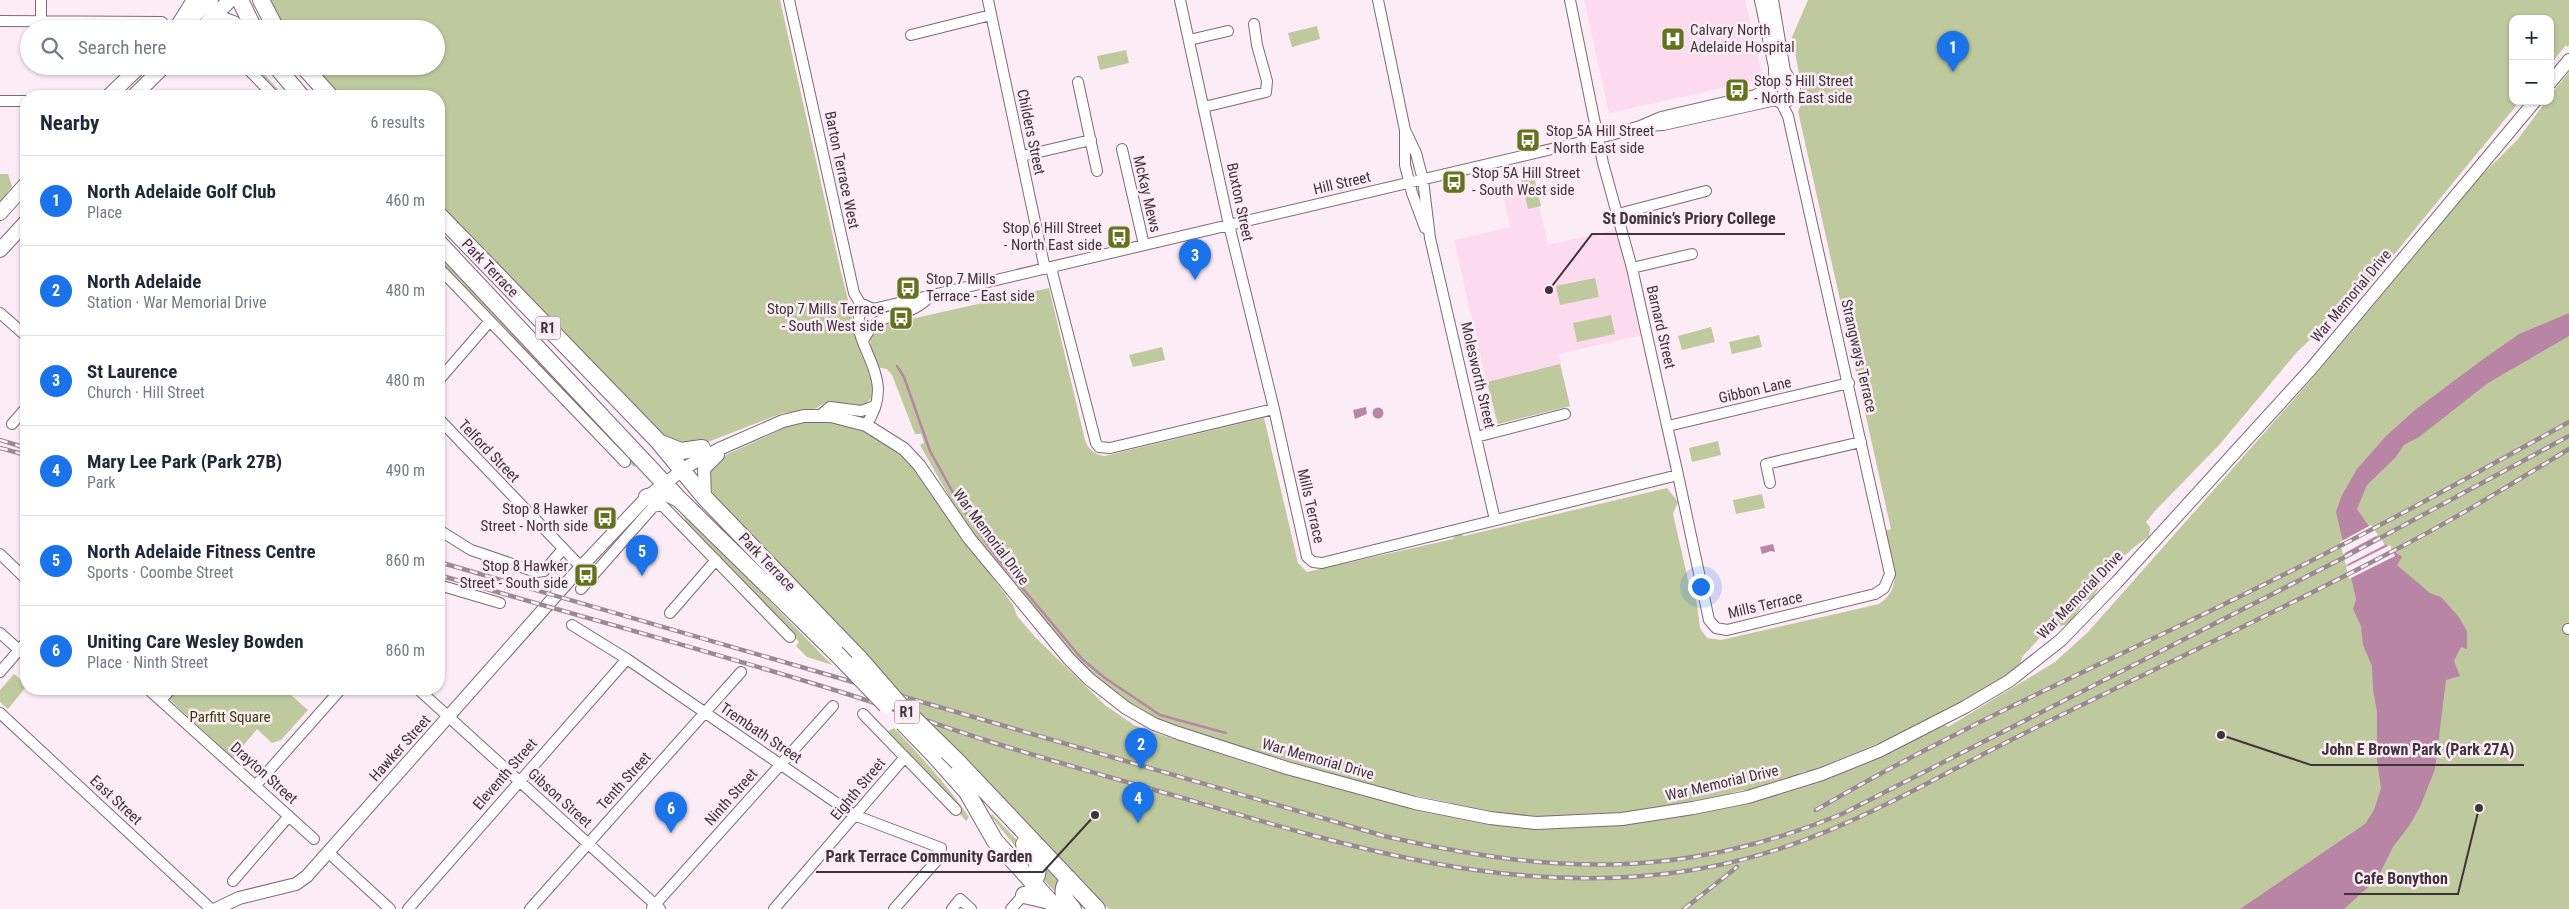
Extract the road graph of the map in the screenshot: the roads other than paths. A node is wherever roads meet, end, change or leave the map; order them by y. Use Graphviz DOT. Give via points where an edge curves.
graph roads {
  1 [pos="41,0"];
  2 [pos="194,0"];
  3 [pos="211,0"];
  4 [pos="230,0"];
  5 [pos="240,0"];
  6 [pos="260,0"];
  7 [pos="789,0"];
  8 [pos="988,0"];
  9 [pos="1180,0"];
  10 [pos="1378,0"];
  11 [pos="1570,0"];
  12 [pos="1761,0"];
  13 [pos="1772,0"];
  14 [pos="991,15"];
  15 [pos="41,20"];
  16 [pos="182,20"];
  17 [pos="188,20"];
  18 [pos="211,20"];
  19 [pos="250,20"];
  20 [pos="271,20"];
  21 [pos="0,21"];
  22 [pos="20,21"];
  23 [pos="1254,24"];
  24 [pos="1228,31"];
  25 [pos="911,35"];
  26 [pos="1189,40"];
  27 [pos="2569,60"];
  28 [pos="131,75"];
  29 [pos="155,75"];
  30 [pos="254,75"];
  31 [pos="284,75"];
  32 [pos="311,75"];
  33 [pos="2554,78"];
  34 [pos="1789,79"];
  35 [pos="1078,82"];
  36 [pos="1771,83"];
  37 [pos="115,90"];
  38 [pos="140,90"];
  39 [pos="268,90"];
  40 [pos="296,90"];
  41 [pos="325,90"];
  42 [pos="0,100"];
  43 [pos="1782,100"];
  44 [pos="20,101"];
  45 [pos="2532,105"];
  46 [pos="1204,107"];
  47 [pos="1640,126"];
  48 [pos="1405,130"];
  49 [pos="1600,137"];
  50 [pos="1090,140"];
  51 [pos="1122,149"];
  52 [pos="1022,156"];
  53 [pos="1098,171"];
  54 [pos="1423,180"];
  55 [pos="1409,183"];
  56 [pos="20,191"];
  57 [pos="1706,191"];
  58 [pos="0,213"];
  59 [pos="1618,214"];
  60 [pos="445,221"];
  61 [pos="1229,225"];
  62 [pos="20,228"];
  63 [pos="1430,238"];
  64 [pos="1144,245"];
  65 [pos="445,249"];
  66 [pos="0,250"];
  67 [pos="1692,254"];
  68 [pos="1632,268"];
  69 [pos="1048,269"];
  70 [pos="445,274"];
  71 [pos="929,297"];
  72 [pos="864,306"];
  73 [pos="0,313"];
  74 [pos="490,321"];
  75 [pos="20,331"];
  76 [pos="864,341"];
  77 [pos="445,373"];
  78 [pos="1848,383"];
  79 [pos="875,406"];
  80 [pos="1274,409"];
  81 [pos="1565,414"];
  82 [pos="20,415"];
  83 [pos="819,416"];
  84 [pos="783,421"];
  85 [pos="12,424"];
  86 [pos="445,425"];
  87 [pos="866,425"];
  88 [pos="1668,426"];
  89 [pos="1476,436"];
  90 [pos="657,440"];
  91 [pos="1861,442"];
  92 [pos="728,447"];
  93 [pos="702,448"];
  94 [pos="645,461"];
  95 [pos="625,462"];
  96 [pos="679,467"];
  97 [pos="1678,475"];
  98 [pos="662,480"];
  99 [pos="1770,483"];
  100 [pos="705,498"];
  101 [pos="649,499"];
  102 [pos="679,499"];
  103 [pos="1495,520"];
  104 [pos="445,534"];
  105 [pos="607,544"];
  106 [pos="563,549"];
  107 [pos="0,554"];
  108 [pos="716,560"];
  109 [pos="581,567"];
  110 [pos="20,570"];
  111 [pos="445,587"];
  112 [pos="582,589"];
  113 [pos="1871,595"];
  114 [pos="500,603"];
  115 [pos="670,613"];
  116 [pos="572,625"];
  117 [pos="0,633"];
  118 [pos="790,638"];
  119 [pos="20,644"];
  120 [pos="20,649"];
  121 [pos="627,659"];
  122 [pos="0,672"];
  123 [pos="741,672"];
  124 [pos="155,695"];
  125 [pos="166,695"];
  126 [pos="336,695"];
  127 [pos="424,695"];
  128 [pos="161,700"];
  129 [pos="833,706"];
  130 [pos="705,712"];
  131 [pos="0,713"];
  132 [pos="863,714"];
  133 [pos="449,718"];
  134 [pos="905,757"];
  135 [pos="781,764"];
  136 [pos="971,776"];
  137 [pos="518,781"];
  138 [pos="256,785"];
  139 [pos="956,810"];
  140 [pos="854,815"];
  141 [pos="289,816"];
  142 [pos="314,839"];
  143 [pos="588,844"];
  144 [pos="329,853"];
  145 [pos="1069,879"];
  146 [pos="234,881"];
  147 [pos="1029,889"];
  148 [pos="1054,905"];
  149 [pos="655,908"];
  150 [pos="211,909"];
  151 [pos="216,909"];
  152 [pos="390,909"];
  153 [pos="408,909"];
  154 [pos="530,909"];
  155 [pos="774,909"];
  156 [pos="894,909"];
  157 [pos="952,909"];
  158 [pos="971,909"];
  159 [pos="1011,909"];
  160 [pos="1073,909"];
  161 [pos="1097,909"];
  1 -- 15 [label="street"];
  2 -- 16 [label="main road"];
  3 -- 17 [label="main road"];
  4 -- 18 [label="main road"];
  5 -- 19 [label="highway"];
  6 -- 20 [label="highway"];
  7 -- 72 [label="street, Barton Terrace West" via="854,293"];
  8 -- 14 [label="street, Childers Street"];
  9 -- 26 [label="street, Buxton Street"];
  10 -- 48 [label="street, Molesworth Street"];
  11 -- 49 [label="street, Barnard Street"];
  12 -- 36 [label="street" via="1775,67"];
  13 -- 34 [label="street" via="1784,71"];
  14 -- 25 [label="street"];
  14 -- 52 [label="street, Childers Street"];
  21 -- 22 [label="street"];
  23 -- 46 [label="street" via="1267,81 1266,92"];
  24 -- 26 [label="street"];
  26 -- 46 [label="street, Buxton Street"];
  27 -- 33 [label="street"];
  28 -- 37 [label="main road"];
  29 -- 38 [label="main road"];
  30 -- 39 [label="street"];
  31 -- 40 [label="highway"];
  32 -- 41 [label="highway"];
  34 -- 36 [label="street" via="1779,77"];
  34 -- 43 [label="street" via="1794,88"];
  35 -- 50 [label="street"];
  36 -- 43 [label="street" via="1770,92"];
  36 -- 47 [label="street, Hill Street" via="1755,95 1683,111"];
  42 -- 44 [label="street"];
  43 -- 47 [label="street, Hill Street" via="1663,125"];
  43 -- 78 [label="street, Strangways Terrace"];
  45 -- 87 [label="street, War Memorial Drive" via="2311,369 2117,582 2047,653 1990,692 1879,751 1778,788 1702,807 1594,821 1536,823 1490,818 1442,810 1368,791 1251,757 1154,724 1119,703 1069,659 969,538 919,465 904,449"];
  46 -- 61 [label="street, Buxton Street"];
  47 -- 49 [label="street, Hill Street"];
  48 -- 54 [label="street, Molesworth Street" via="1416,153"];
  48 -- 55 [label="street, Molesworth Street" via="1405,165"];
  49 -- 54 [label="street, Hill Street"];
  49 -- 59 [label="street, Barnard Street"];
  50 -- 52 [label="street"];
  50 -- 53 [label="street"];
  51 -- 64 [label="street, McKay Mews"];
  52 -- 69 [label="street, Childers Street"];
  54 -- 55 [label="street, Hill Street"];
  54 -- 63 [label="street, Molesworth Street"];
  55 -- 61 [label="street, Hill Street"];
  55 -- 63 [label="street, Molesworth Street"];
  56 -- 58 [label="main road"];
  57 -- 59 [label="street"];
  59 -- 68 [label="street, Barnard Street"];
  60 -- 90 [label="highway, Park Terrace / R1"];
  61 -- 64 [label="street, Hill Street"];
  61 -- 80 [label="street, Buxton Street"];
  62 -- 66 [label="main road"];
  63 -- 89 [label="street, Molesworth Street"];
  64 -- 69 [label="street, Hill Street"];
  65 -- 94 [label="highway, Park Terrace / R1"];
  67 -- 68 [label="street"];
  68 -- 88 [label="street, Barnard Street"];
  69 -- 71 [label="street"];
  69 -- 80 [label="street" via="1094,438 1100,447 1110,448"];
  70 -- 74 [label="street"];
  71 -- 72 [label="street" via="881,308"];
  71 -- 76 [label="street" via="920,308 878,321"];
  72 -- 76 [label="street" via="858,319"];
  73 -- 75 [label="street"];
  74 -- 77 [label="street"];
  74 -- 95 [label="street"];
  76 -- 79 [label="street" via="880,386"];
  78 -- 88 [label="street, Gibbon Lane"];
  78 -- 91 [label="street, Strangways Terrace"];
  79 -- 83 [label="street" via="861,411 830,407"];
  79 -- 87 [label="street"];
  80 -- 103 [label="street, Mills Terrace" via="1307,557 1313,562 1322,563"];
  81 -- 89 [label="street"];
  82 -- 85 [label="street"];
  83 -- 84 [label="street, War Memorial Drive"];
  83 -- 87 [label="street, War Memorial Drive" via="843,418"];
  84 -- 92 [label="street, War Memorial Drive"];
  84 -- 93 [label="street, War Memorial Drive" via="759,424"];
  86 -- 106 [label="street, Telford Street"];
  88 -- 97 [label="street, Barnard Street"];
  89 -- 103 [label="street, Molesworth Street"];
  90 -- 93 [label="highway" via="676,450"];
  90 -- 96 [label="highway, Park Terrace / R1"];
  91 -- 99 [label="street" via="1766,464"];
  91 -- 113 [label="street, Strangways Terrace" via="1890,568 1884,588"];
  92 -- 96 [label="street, War Memorial Drive"];
  92 -- 100 [label="street" via="704,469"];
  93 -- 96 [label="street, War Memorial Drive"];
  94 -- 98 [label="highway, Park Terrace / R1"];
  94 -- 101 [label="street"];
  96 -- 98 [label="street, Hawker Street"];
  96 -- 100 [label="highway, Park Terrace / R1"];
  97 -- 103 [label="street, Mills Terrace"];
  97 -- 113 [label="street, Mills Terrace" via="1709,620 1716,628 1727,630"];
  98 -- 101 [label="street, Hawker Street"];
  98 -- 102 [label="highway, Park Terrace / R1"];
  100 -- 136 [label="highway, Park Terrace / R1, bridge"];
  101 -- 102 [label="highway" via="667,493"];
  101 -- 105 [label="street, Hawker Street"];
  101 -- 108 [label="street" via="665,507"];
  102 -- 147 [label="highway, Park Terrace / R1, bridge" via="836,653 934,755 967,792 995,841"];
  104 -- 106 [label="street" via="470,550 536,572 544,571"];
  105 -- 109 [label="street, Hawker Street"];
  105 -- 112 [label="street"];
  106 -- 109 [label="street, Telford Street"];
  107 -- 110 [label="street"];
  108 -- 115 [label="street"];
  108 -- 118 [label="street"];
  109 -- 133 [label="street, Hawker Street"];
  111 -- 114 [label="street"];
  116 -- 121 [label="street, Trembath Street"];
  117 -- 119 [label="street"];
  120 -- 122 [label="street"];
  121 -- 130 [label="street, Trembath Street"];
  121 -- 137 [label="street, Eleventh Street"];
  123 -- 130 [label="street, Tenth Street"];
  124 -- 128 [label="street, Drayton Street"];
  125 -- 128 [label="street"];
  126 -- 138 [label="street"];
  127 -- 133 [label="street, Gibson Street"];
  128 -- 138 [label="street, Drayton Street"];
  129 -- 135 [label="street, Ninth Street"];
  130 -- 135 [label="street, Trembath Street"];
  130 -- 143 [label="street, Tenth Street"];
  131 -- 150 [label="street, East Street"];
  132 -- 134 [label="street"];
  133 -- 137 [label="street, Gibson Street"];
  133 -- 144 [label="street, Hawker Street"];
  134 -- 139 [label="street"];
  134 -- 140 [label="street, Eighth Street"];
  135 -- 140 [label="street, Trembath Street"];
  135 -- 149 [label="street, Ninth Street"];
  136 -- 145 [label="highway, Park Terrace / R1"];
  136 -- 147 [label="highway" via="984,802 1033,854 1039,865 1039,874"];
  137 -- 143 [label="street, Gibson Street"];
  137 -- 153 [label="street, Eleventh Street"];
  138 -- 141 [label="street, Drayton Street"];
  140 -- 155 [label="street, Eighth Street"];
  140 -- 156 [label="street, Trembath Street" via="942,848 940,858"];
  141 -- 142 [label="street, Drayton Street"];
  141 -- 146 [label="street"];
  143 -- 149 [label="street, Gibson Street"];
  143 -- 154 [label="street, Tenth Street"];
  144 -- 151 [label="street, Hawker Street" via="296,884 239,898"];
  144 -- 152 [label="street"];
  145 -- 160 [label="highway" via="1062,892"];
  145 -- 161 [label="highway, Park Terrace / R1"];
  147 -- 148 [label="highway, Park Terrace / R1"];
  147 -- 159 [label="street"];
  157 -- 158 [label="street" via="960,900"];
}
